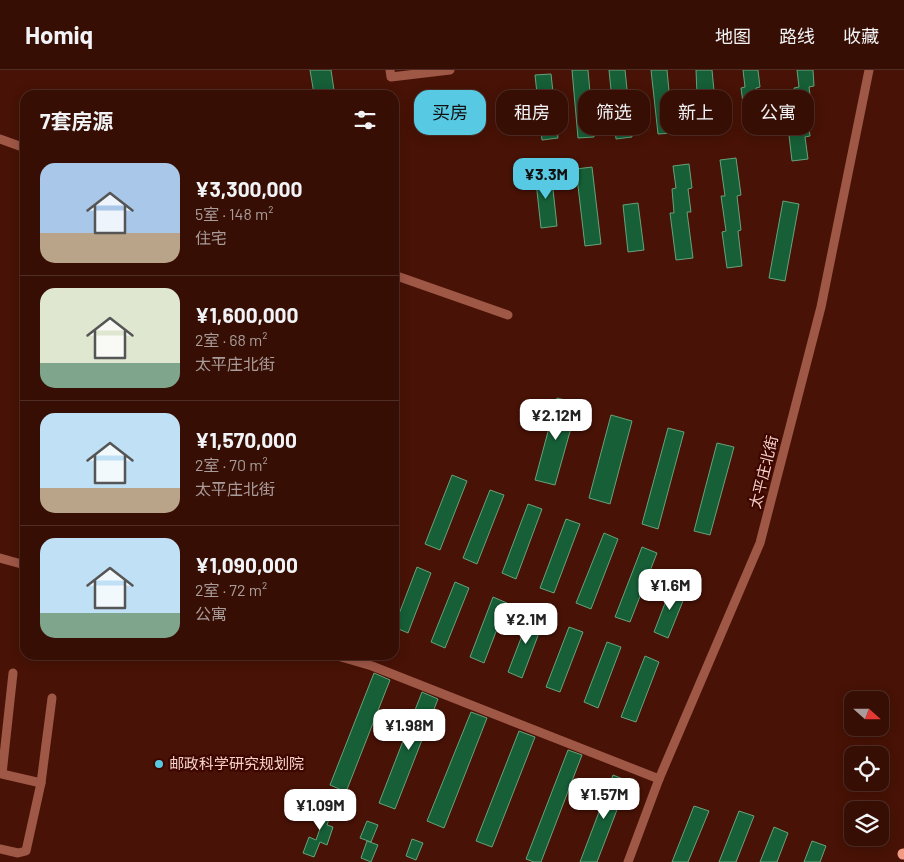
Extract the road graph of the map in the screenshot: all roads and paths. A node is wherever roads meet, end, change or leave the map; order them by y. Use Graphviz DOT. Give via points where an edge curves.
graph roads {
  1 [pos="390,70"];
  2 [pos="450,70"];
  3 [pos="869,70"];
  4 [pos="0,139"];
  5 [pos="20,146"];
  6 [pos="399,277"];
  7 [pos="508,315"];
  8 [pos="0,558"];
  9 [pos="20,564"];
  10 [pos="351,660"];
  11 [pos="13,673"];
  12 [pos="52,698"];
  13 [pos="2,749"];
  14 [pos="658,778"];
  15 [pos="41,784"];
  16 [pos="0,848"];
  17 [pos="628,862"];
  1 -- 2 [label="street" via="391,76"];
  3 -- 14 [label="street, 太平庄北街" via="821,306 760,543"];
  4 -- 5 [label="street"];
  6 -- 7 [label="street"];
  8 -- 9 [label="street"];
  10 -- 14 [label="street"];
  11 -- 13 [label="street"];
  12 -- 15 [label="street"];
  13 -- 15 [label="street" via="2,774"];
  14 -- 17 [label="street, 太平庄北街"];
  15 -- 16 [label="street" via="26,851 18,853"];
}
